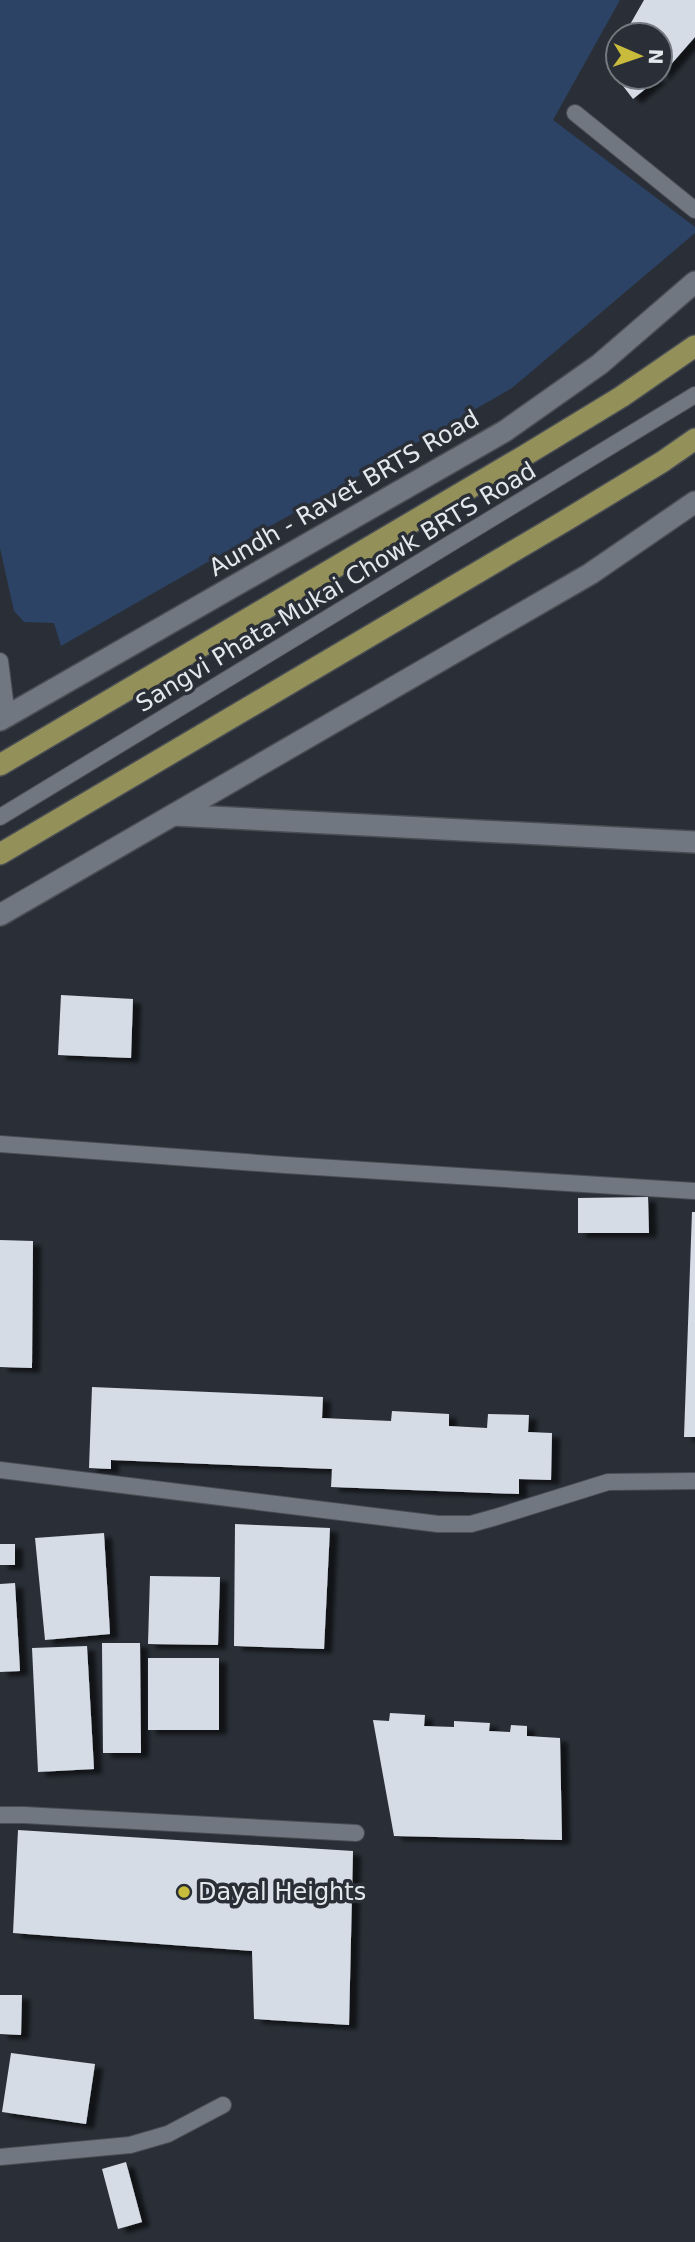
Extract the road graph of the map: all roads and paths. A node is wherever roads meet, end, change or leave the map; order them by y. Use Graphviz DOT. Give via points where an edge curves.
graph roads {
  1 [pos="575,113"];
  2 [pos="695,210"];
  3 [pos="695,282"];
  4 [pos="695,346"];
  5 [pos="695,395"];
  6 [pos="695,439"];
  7 [pos="695,502"];
  8 [pos="0,664"];
  9 [pos="4,718"];
  10 [pos="0,765"];
  11 [pos="173,815"];
  12 [pos="0,817"];
  13 [pos="695,842"];
  14 [pos="0,854"];
  15 [pos="0,915"];
  16 [pos="0,1144"];
  17 [pos="695,1191"];
  18 [pos="0,1470"];
  19 [pos="695,1481"];
  20 [pos="0,1815"];
  21 [pos="356,1833"];
  22 [pos="223,2105"];
  23 [pos="0,2157"];
  1 -- 2 [label="lane"];
  3 -- 9 [label="street, Aundh - Ravet BRTS Road" via="600,364 505,431"];
  4 -- 10 [label="main road" via="524,456"];
  5 -- 12 [label="lane, Sangvi Phata-Mukai Chowk BRTS Road"];
  6 -- 14 [label="main road" via="563,522"];
  7 -- 11 [label="street" via="590,574"];
  8 -- 9 [label="lane"];
  11 -- 13 [label="street"];
  11 -- 15 [label="street"];
  16 -- 17 [label="lane"];
  18 -- 19 [label="lane" via="438,1524 484,1521 608,1482"];
  20 -- 21 [label="lane"];
  22 -- 23 [label="lane" via="168,2134 130,2145"];
}
